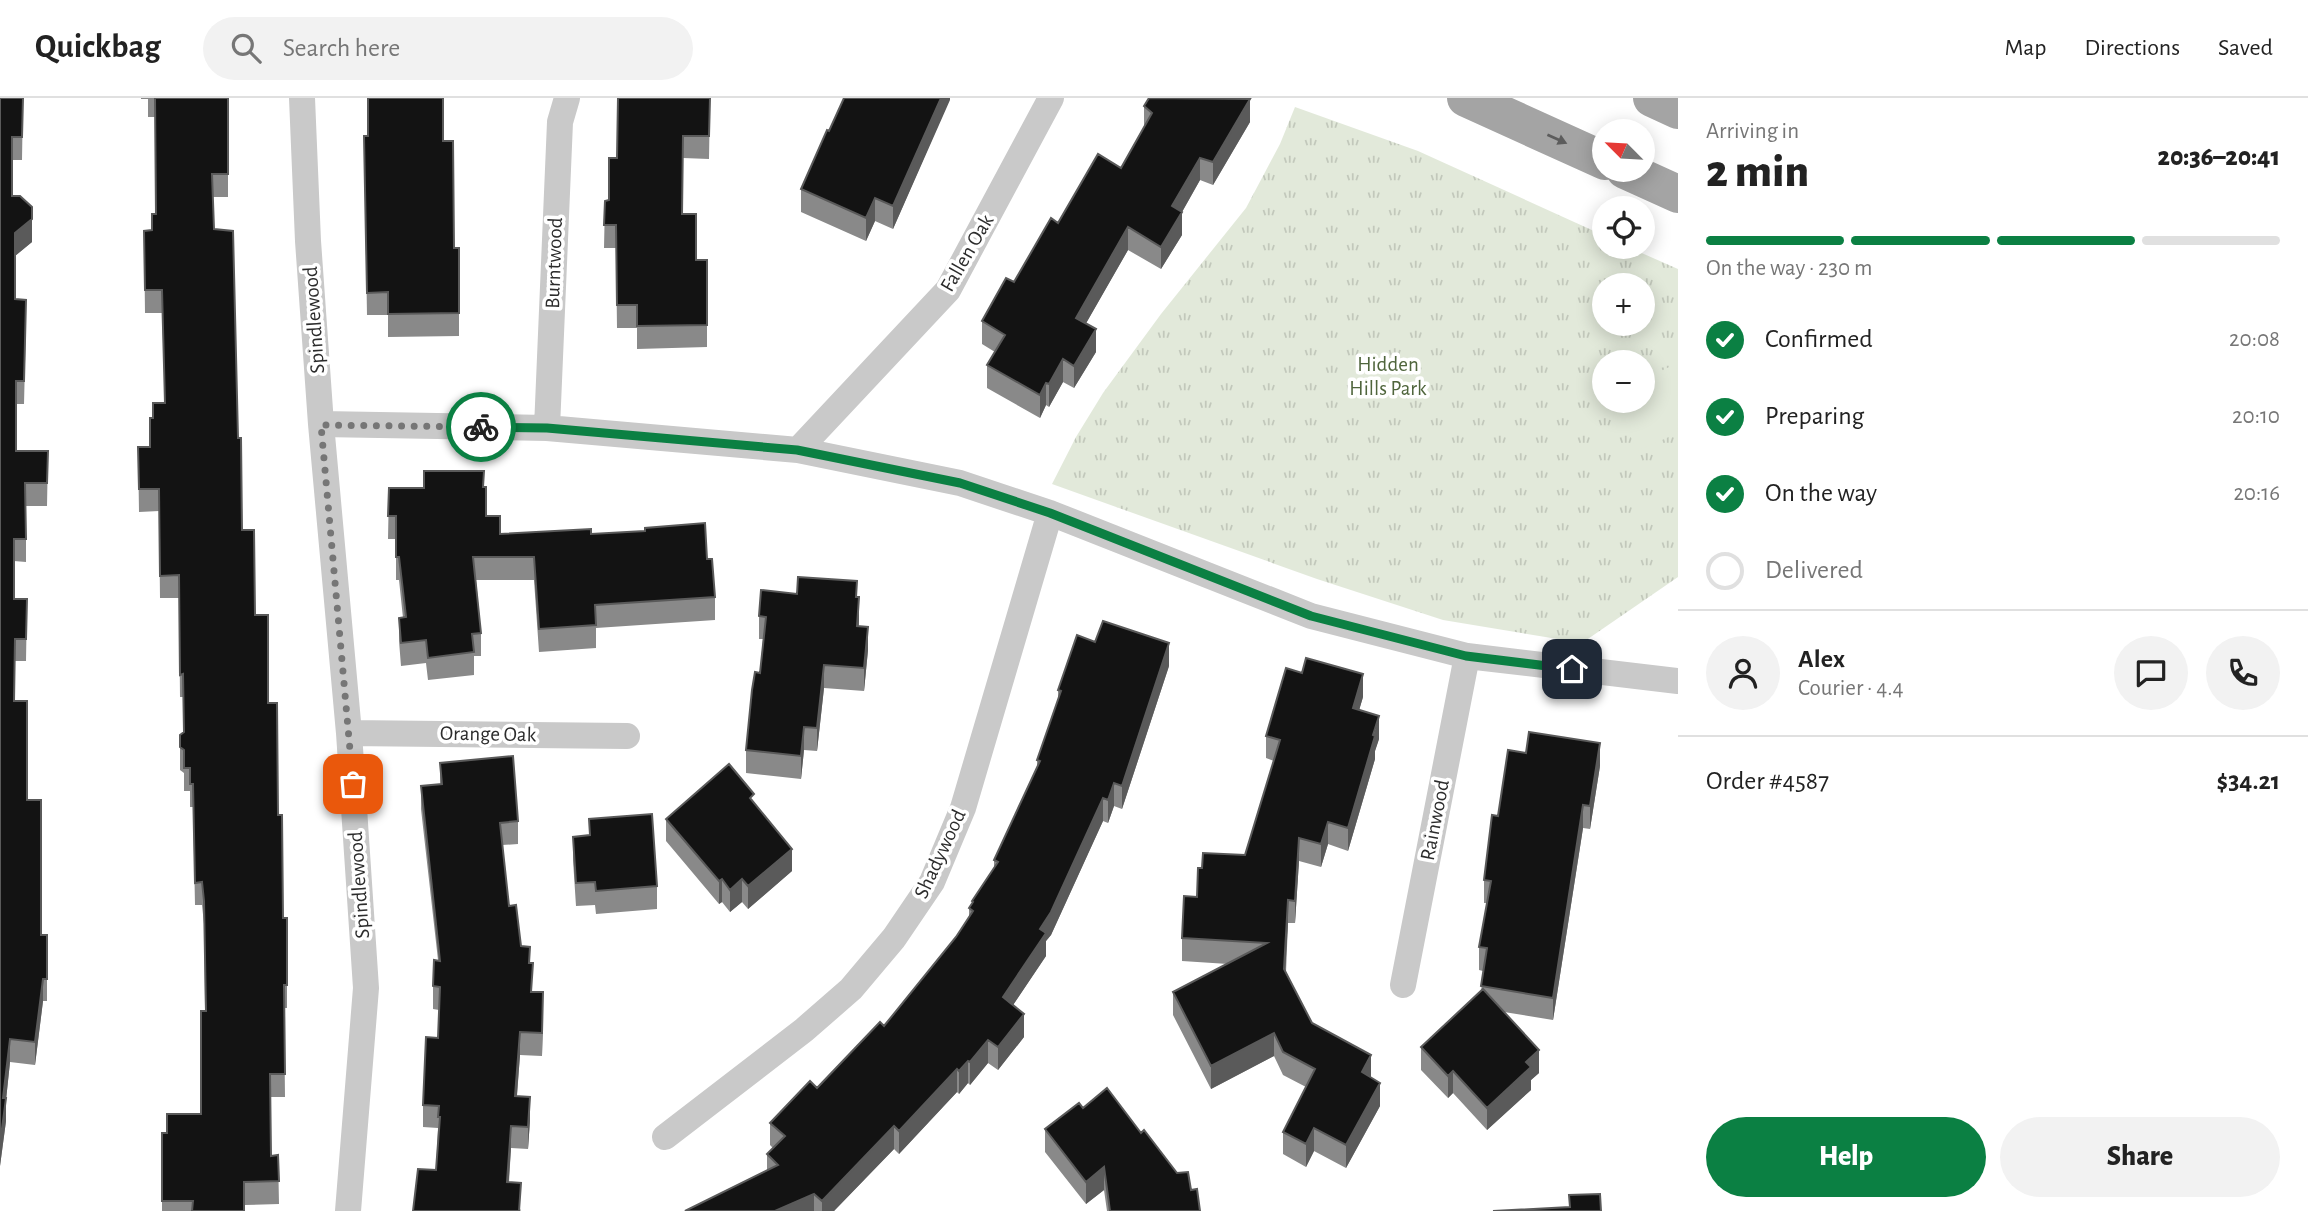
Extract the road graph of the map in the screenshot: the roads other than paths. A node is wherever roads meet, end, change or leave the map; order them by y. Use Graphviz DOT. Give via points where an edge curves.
graph roads {
  1 [pos="302,98"];
  2 [pos="567,98"];
  3 [pos="1051,98"];
  4 [pos="1466,98"];
  5 [pos="1652,98"];
  6 [pos="1678,110"];
  7 [pos="1592,155"];
  8 [pos="1652,182"];
  9 [pos="1678,194"];
  10 [pos="321,425"];
  11 [pos="547,428"];
  12 [pos="797,450"];
  13 [pos="1050,513"];
  14 [pos="1466,656"];
  15 [pos="1678,681"];
  16 [pos="349,733"];
  17 [pos="627,736"];
  18 [pos="1403,985"];
  19 [pos="665,1137"];
  20 [pos="348,1211"];
  1 -- 10 [label="street, Spindlewood"];
  2 -- 11 [label="street, Burntwood" via="560,122"];
  3 -- 12 [label="street, Fallen Oak" via="948,290"];
  4 -- 7 [label="main road, one-way"];
  5 -- 6 [label="main road"];
  8 -- 9 [label="main road"];
  10 -- 11 [label="street"];
  10 -- 16 [label="street, Spindlewood"];
  11 -- 12 [label="street"];
  12 -- 13 [label="street" via="960,483"];
  13 -- 14 [label="street" via="1311,616"];
  13 -- 19 [label="street, Shadywood" via="963,808 932,882 894,938 851,989"];
  14 -- 15 [label="street"];
  14 -- 18 [label="street, Rainwood"];
  16 -- 17 [label="street, Orange Oak"];
  16 -- 20 [label="street, Spindlewood" via="366,988"];
}
